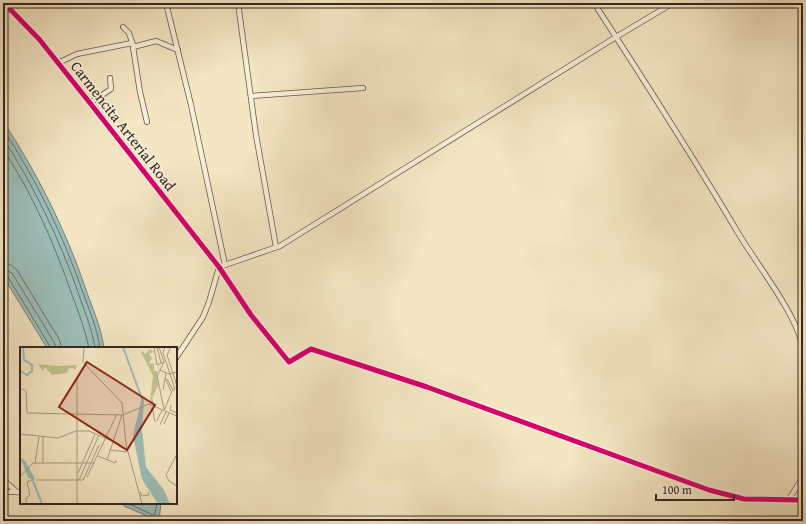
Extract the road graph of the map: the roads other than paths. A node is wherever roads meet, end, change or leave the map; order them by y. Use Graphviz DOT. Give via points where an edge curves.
graph roads {
  1 [pos="4,3"];
  2 [pos="120,3"];
  3 [pos="166,3"];
  4 [pos="238,3"];
  5 [pos="594,3"];
  6 [pos="673,3"];
  7 [pos="94,4"];
  8 [pos="123,27"];
  9 [pos="616,36"];
  10 [pos="133,45"];
  11 [pos="178,50"];
  12 [pos="58,63"];
  13 [pos="110,78"];
  14 [pos="363,88"];
  15 [pos="251,96"];
  16 [pos="90,103"];
  17 [pos="147,122"];
  18 [pos="276,247"];
  19 [pos="225,265"];
  20 [pos="219,267"];
  21 [pos="803,349"];
  22 [pos="177,356"];
  23 [pos="803,477"];
  24 [pos="3,480"];
  25 [pos="3,492"];
  26 [pos="19,492"];
  27 [pos="789,499"];
  28 [pos="803,500"];
  1 -- 12 [label="street, Carmencita Arterial Road"];
  2 -- 7 [label="street"];
  3 -- 11 [label="street"];
  4 -- 15 [label="street"];
  5 -- 9 [label="street"];
  6 -- 9 [label="street"];
  8 -- 10 [label="street" via="129,33"];
  9 -- 18 [label="street"];
  9 -- 21 [label="street" via="771,283 791,318"];
  10 -- 11 [label="street" via="156,40"];
  10 -- 12 [label="street" via="77,54"];
  10 -- 17 [label="street"];
  11 -- 19 [label="street" via="219,228"];
  12 -- 16 [label="street, Carmencita Arterial Road"];
  13 -- 16 [label="street" via="111,89"];
  14 -- 15 [label="street"];
  15 -- 18 [label="street"];
  16 -- 20 [label="street, Carmencita Arterial Road"];
  18 -- 19 [label="street"];
  19 -- 20 [label="street"];
  20 -- 22 [label="street" via="210,302 203,317"];
  20 -- 27 [label="street, Carmencita Arterial Road" via="251,315 288,362 311,349 427,387 709,490 744,499"];
  23 -- 27 [label="street"];
  24 -- 26 [label="street"];
  25 -- 26 [label="street"];
  27 -- 28 [label="street"];
}
